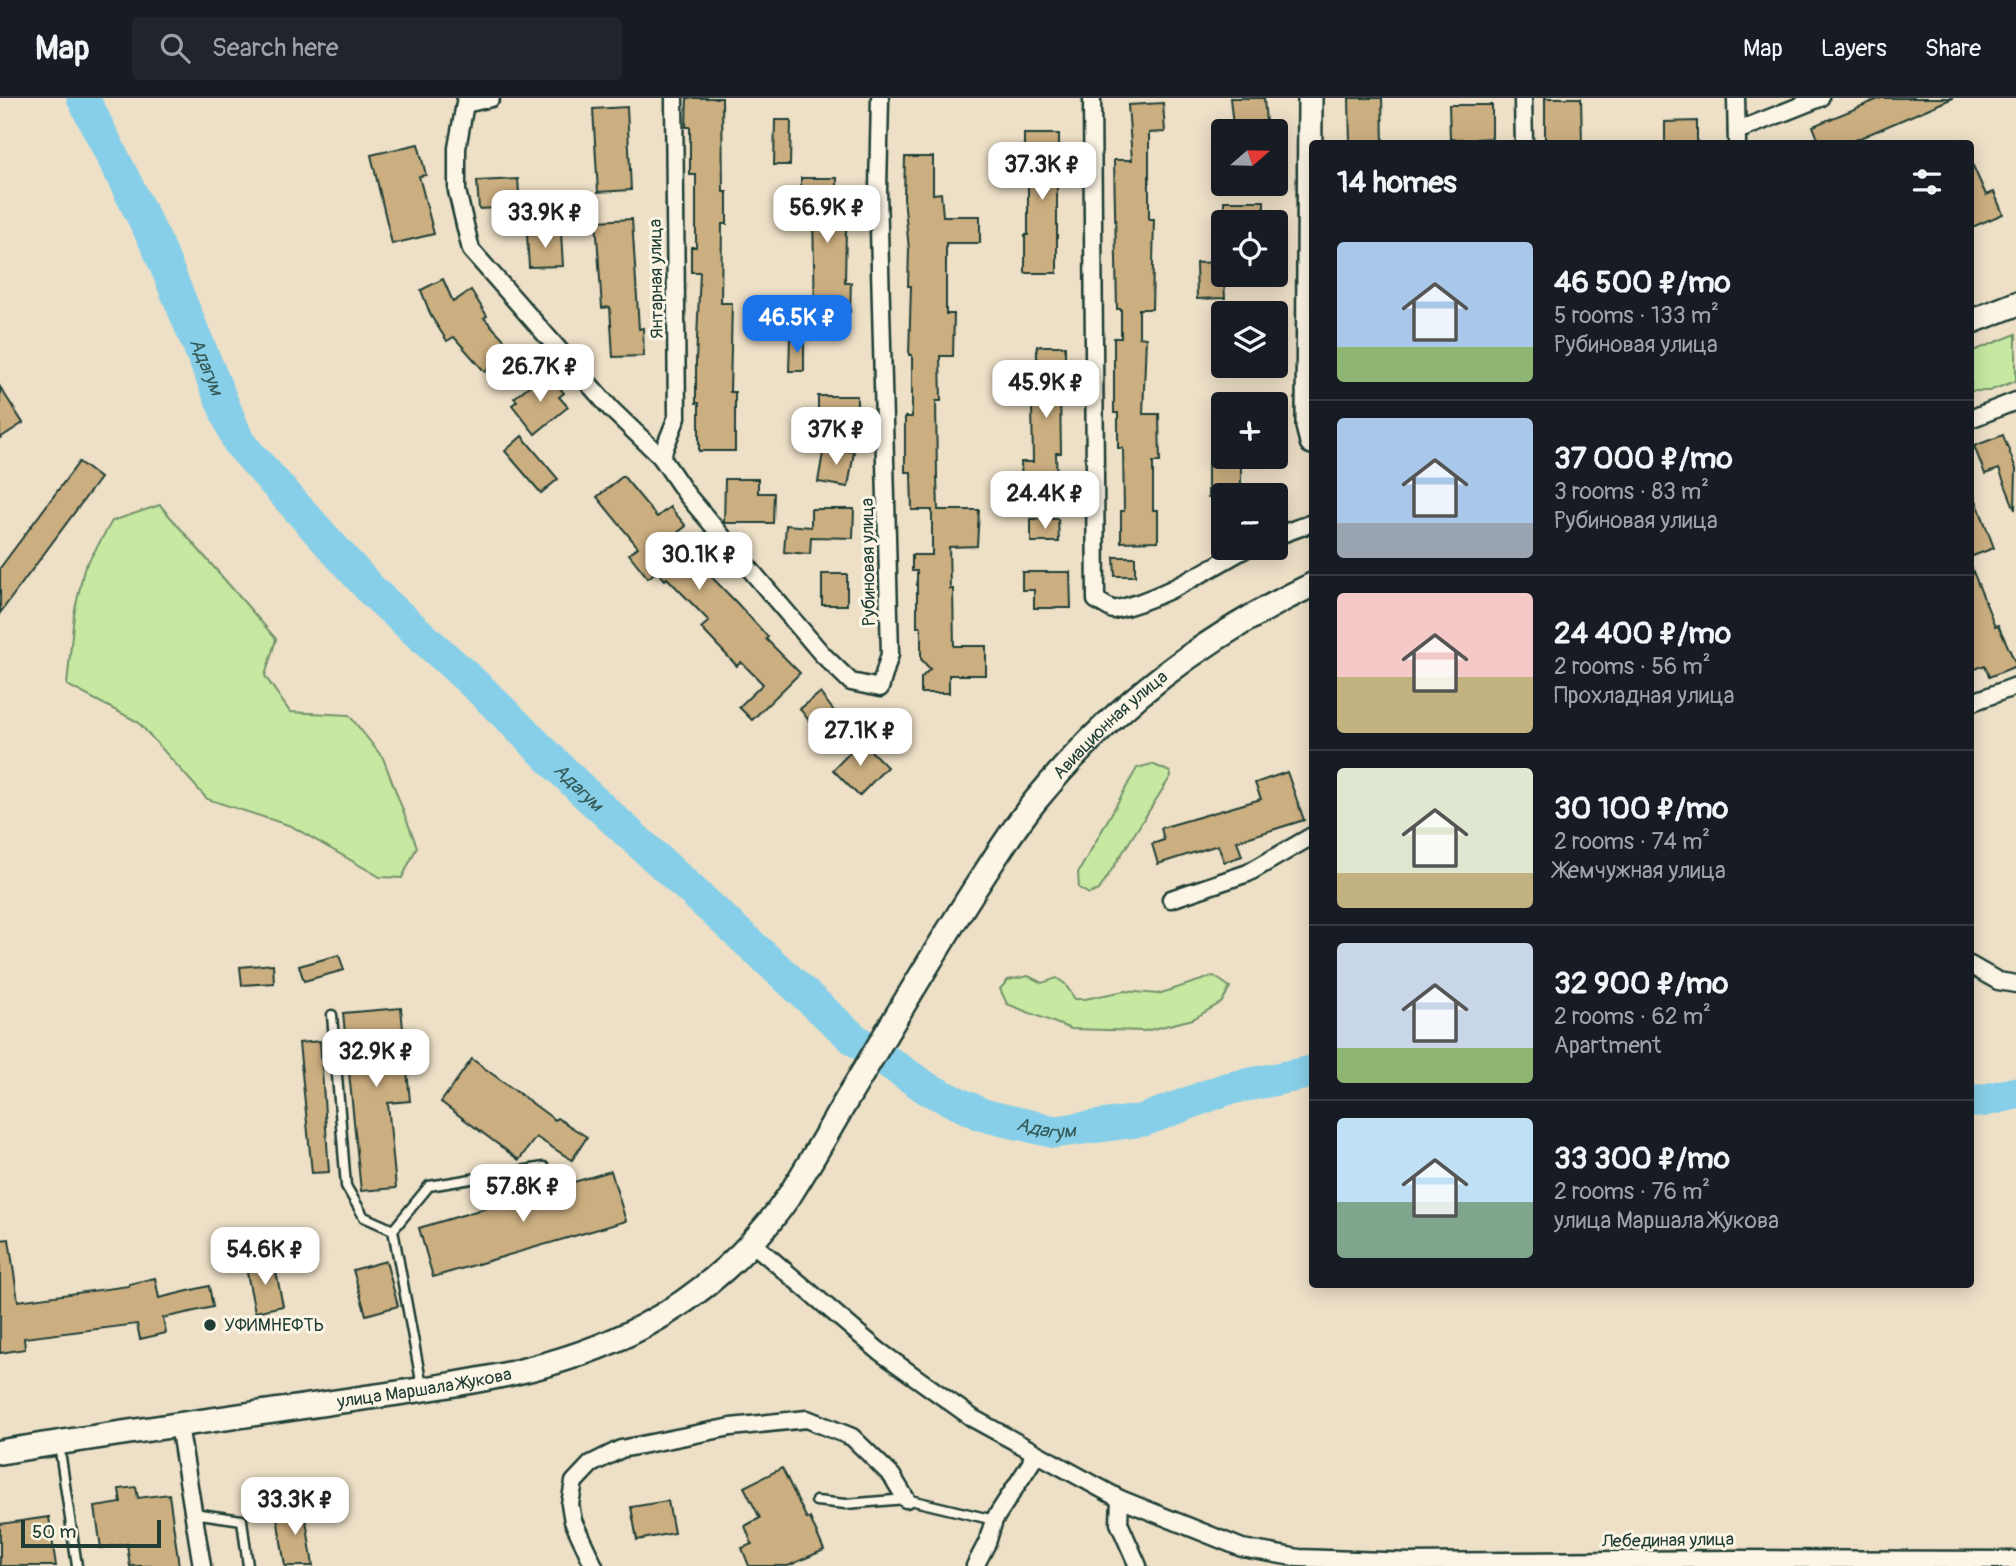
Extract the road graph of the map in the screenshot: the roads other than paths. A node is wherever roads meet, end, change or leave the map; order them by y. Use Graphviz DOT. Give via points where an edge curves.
graph roads {
  1 [pos="491,98"];
  2 [pos="674,98"];
  3 [pos="880,98"];
  4 [pos="1093,98"];
  5 [pos="1310,98"];
  6 [pos="1523,98"];
  7 [pos="1736,98"];
  8 [pos="1820,98"];
  9 [pos="466,101"];
  10 [pos="1737,137"];
  11 [pos="1310,140"];
  12 [pos="1524,140"];
  13 [pos="1309,262"];
  14 [pos="2016,304"];
  15 [pos="1974,320"];
  16 [pos="2016,401"];
  17 [pos="1974,417"];
  18 [pos="1309,430"];
  19 [pos="661,457"];
  20 [pos="1309,524"];
  21 [pos="1288,532"];
  22 [pos="1225,560"];
  23 [pos="1309,586"];
  24 [pos="2016,686"];
  25 [pos="1974,702"];
  26 [pos="1309,838"];
  27 [pos="1171,899"];
  28 [pos="1974,967"];
  29 [pos="2016,984"];
  30 [pos="332,1015"];
  31 [pos="544,1167"];
  32 [pos="790,1194"];
  33 [pos="393,1230"];
  34 [pos="751,1242"];
  35 [pos="423,1389"];
  36 [pos="178,1425"];
  37 [pos="59,1442"];
  38 [pos="0,1452"];
  39 [pos="1033,1452"];
  40 [pos="906,1499"];
  41 [pos="1120,1499"];
  42 [pos="816,1501"];
  43 [pos="193,1513"];
  44 [pos="994,1520"];
  45 [pos="2016,1560"];
  46 [pos="77,1566"];
  47 [pos="202,1566"];
  48 [pos="248,1566"];
  49 [pos="594,1566"];
  50 [pos="975,1566"];
  51 [pos="1138,1566"];
  1 -- 9 [label="street"];
  2 -- 19 [label="street, Янтарная улица" via="677,417"];
  3 -- 19 [label="street, Рубиновая улица" via="890,654 880,688 851,682 822,654 687,495"];
  4 -- 22 [label="street" via="1096,600 1113,610 1134,606"];
  5 -- 11 [label="main road"];
  6 -- 12 [label="street"];
  7 -- 10 [label="street"];
  8 -- 10 [label="street"];
  9 -- 19 [label="street" via="457,148 457,191 471,250 611,409"];
  13 -- 18 [label="main road"];
  14 -- 15 [label="main road"];
  16 -- 17 [label="street"];
  20 -- 21 [label="street"];
  23 -- 32 [label="main road, Авиационная улица" via="1196,650 1131,700 1035,801 956,919"];
  24 -- 25 [label="street"];
  26 -- 27 [label="street" via="1248,873"];
  28 -- 29 [label="street" via="1998,981"];
  30 -- 33 [label="lane" via="346,1186 364,1217"];
  31 -- 33 [label="lane" via="429,1186"];
  32 -- 34 [label="main road, улица Маршала Жукова"];
  33 -- 35 [label="lane"];
  34 -- 35 [label="main road, улица Маршала Жукова" via="684,1301 589,1351 521,1372"];
  34 -- 39 [label="street, Лебединая улица" via="914,1378"];
  35 -- 36 [label="main road, улица Маршала Жукова"];
  36 -- 37 [label="main road, улица Маршала Жукова"];
  36 -- 43 [label="street"];
  37 -- 38 [label="main road, улица Маршала Жукова"];
  37 -- 46 [label="lane"];
  39 -- 41 [label="street, Лебединая улица"];
  39 -- 44 [label="street" via="1031,1463"];
  40 -- 42 [label="lane" via="846,1504"];
  40 -- 44 [label="lane"];
  40 -- 49 [label="street" via="892,1476 852,1437 807,1419 731,1427 621,1449 592,1464 574,1482 573,1521"];
  41 -- 45 [label="street, Лебединая улица" via="1242,1548 1299,1558 1412,1562"];
  41 -- 51 [label="street" via="1119,1523"];
  43 -- 47 [label="street"];
  43 -- 48 [label="lane" via="242,1521"];
  44 -- 50 [label="street"];
}
